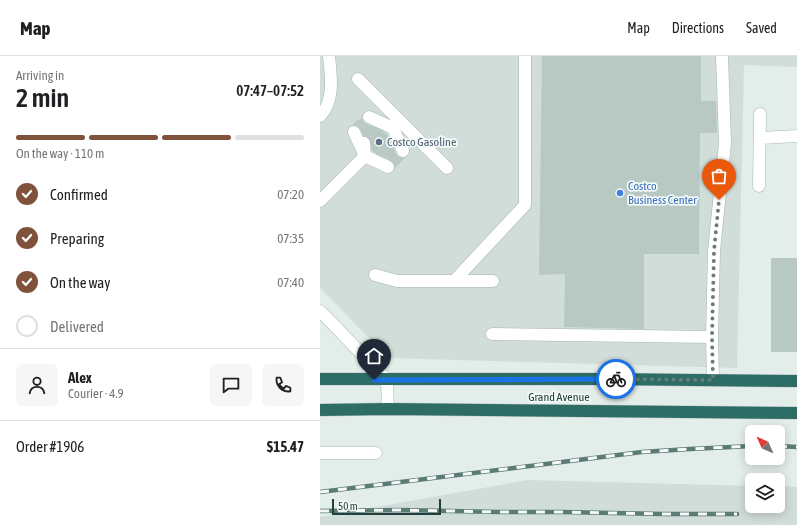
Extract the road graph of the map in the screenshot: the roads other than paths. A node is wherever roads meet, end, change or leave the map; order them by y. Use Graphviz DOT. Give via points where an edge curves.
graph roads {
  1 [pos="329,56"];
  2 [pos="526,56"];
  3 [pos="722,56"];
  4 [pos="358,79"];
  5 [pos="760,114"];
  6 [pos="320,116"];
  7 [pos="369,117"];
  8 [pos="396,124"];
  9 [pos="380,128"];
  10 [pos="354,132"];
  11 [pos="797,136"];
  12 [pos="760,138"];
  13 [pos="394,142"];
  14 [pos="364,143"];
  15 [pos="403,151"];
  16 [pos="365,156"];
  17 [pos="379,157"];
  18 [pos="388,166"];
  19 [pos="447,168"];
  20 [pos="759,186"];
  21 [pos="320,201"];
  22 [pos="375,275"];
  23 [pos="454,281"];
  24 [pos="493,282"];
  25 [pos="320,311"];
  26 [pos="492,334"];
  27 [pos="712,337"];
  28 [pos="320,379"];
  29 [pos="387,380"];
  30 [pos="713,380"];
  31 [pos="797,381"];
  32 [pos="388,409"];
  33 [pos="320,410"];
  34 [pos="797,413"];
  35 [pos="320,453"];
  36 [pos="376,453"];
  1 -- 6 [label="street" via="330,96 328,106"];
  2 -- 23 [label="street" via="525,205"];
  3 -- 27 [label="street" via="725,143 714,251"];
  4 -- 8 [label="street"];
  5 -- 12 [label="street"];
  7 -- 8 [label="street"];
  8 -- 9 [label="street"];
  8 -- 13 [label="street"];
  8 -- 15 [label="street"];
  8 -- 19 [label="street"];
  10 -- 16 [label="street"];
  11 -- 12 [label="street"];
  12 -- 20 [label="street"];
  14 -- 16 [label="street"];
  16 -- 17 [label="street"];
  16 -- 18 [label="street"];
  16 -- 21 [label="street"];
  22 -- 23 [label="street" via="397,281"];
  23 -- 24 [label="street"];
  25 -- 29 [label="street"];
  26 -- 27 [label="street"];
  27 -- 30 [label="street"];
  28 -- 29 [label="highway, Grand Avenue"];
  29 -- 30 [label="highway, Grand Avenue"];
  29 -- 32 [label="street"];
  30 -- 31 [label="highway, Grand Avenue"];
  32 -- 33 [label="highway, Grand Avenue"];
  32 -- 34 [label="highway, Grand Avenue"];
  35 -- 36 [label="street"];
}
